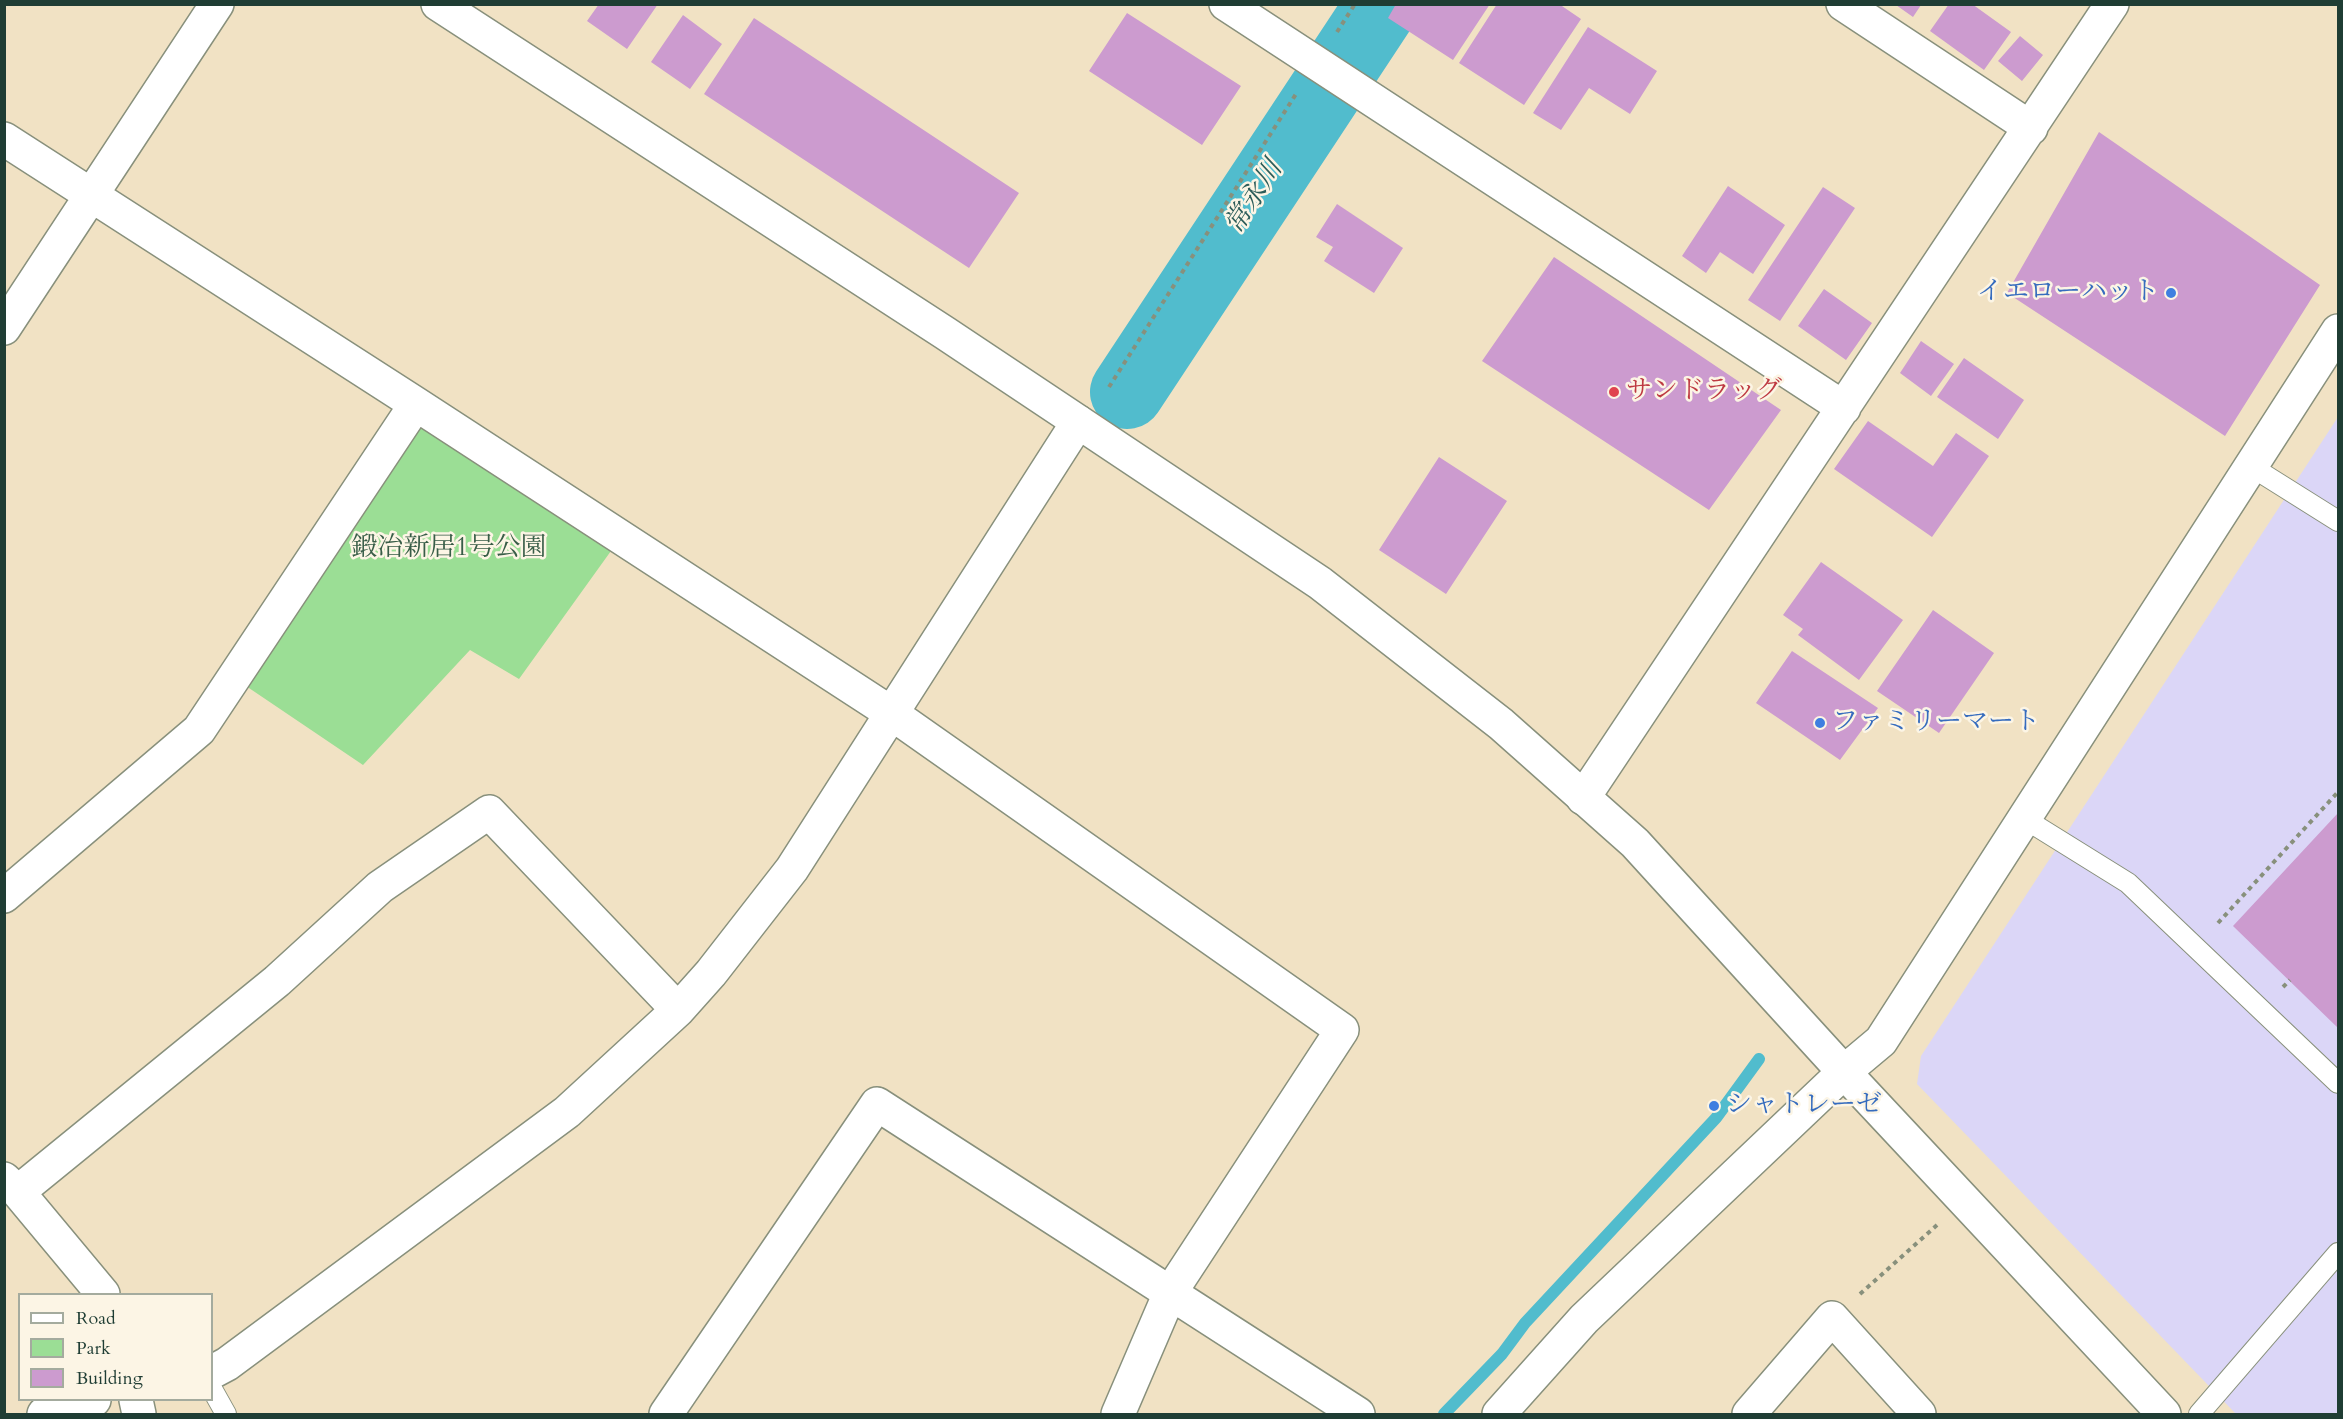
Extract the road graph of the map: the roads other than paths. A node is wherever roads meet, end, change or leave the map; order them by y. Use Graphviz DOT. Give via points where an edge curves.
graph roads {
  1 [pos="217,4"];
  2 [pos="438,4"];
  3 [pos="1226,4"];
  4 [pos="1843,4"];
  5 [pos="2112,4"];
  6 [pos="2031,128"];
  7 [pos="4,139"];
  8 [pos="90,195"];
  9 [pos="4,328"];
  10 [pos="2338,331"];
  11 [pos="416,404"];
  12 [pos="1844,408"];
  13 [pos="1078,422"];
  14 [pos="2252,467"];
  15 [pos="2338,521"];
  16 [pos="891,713"];
  17 [pos="1583,798"];
  18 [pos="2025,819"];
  19 [pos="4,896"];
  20 [pos="678,1010"];
  21 [pos="1844,1072"];
  22 [pos="2338,1083"];
  23 [pos="11,1185"];
  24 [pos="2338,1254"];
  25 [pos="103,1293"];
  26 [pos="1170,1293"];
  27 [pos="213,1372"];
  28 [pos="213,1391"];
  29 [pos="90,1401"];
  30 [pos="44,1414"];
  31 [pos="226,1414"];
  32 [pos="666,1414"];
  33 [pos="1118,1414"];
  34 [pos="1358,1414"];
  35 [pos="1499,1414"];
  36 [pos="1749,1414"];
  37 [pos="1919,1414"];
  38 [pos="2163,1414"];
  39 [pos="2199,1414"];
  1 -- 8 [label="street"];
  2 -- 13 [label="street"];
  3 -- 12 [label="street"];
  4 -- 6 [label="street"];
  5 -- 6 [label="street"];
  6 -- 12 [label="street"];
  7 -- 8 [label="street"];
  8 -- 9 [label="street"];
  8 -- 11 [label="street"];
  10 -- 14 [label="street"];
  11 -- 16 [label="street"];
  11 -- 19 [label="street" via="200,730"];
  12 -- 17 [label="street"];
  13 -- 16 [label="street"];
  13 -- 17 [label="street" via="1320,583 1501,724"];
  14 -- 15 [label="lane"];
  14 -- 18 [label="street"];
  16 -- 20 [label="street" via="792,869"];
  16 -- 26 [label="street" via="1342,1030"];
  17 -- 21 [label="street" via="1635,843"];
  18 -- 21 [label="street" via="1881,1041"];
  18 -- 22 [label="lane" via="2128,883"];
  20 -- 23 [label="street" via="489,812 380,887 278,981"];
  20 -- 27 [label="street" via="567,1112"];
  21 -- 35 [label="street" via="1584,1319"];
  21 -- 38 [label="street"];
  23 -- 25 [label="street"];
  24 -- 39 [label="lane"];
  26 -- 32 [label="street" via="877,1104"];
  26 -- 33 [label="street"];
  26 -- 34 [label="street"];
  28 -- 31 [label="lane"];
  29 -- 30 [label="street"];
  36 -- 37 [label="street" via="1832,1318"];
}
